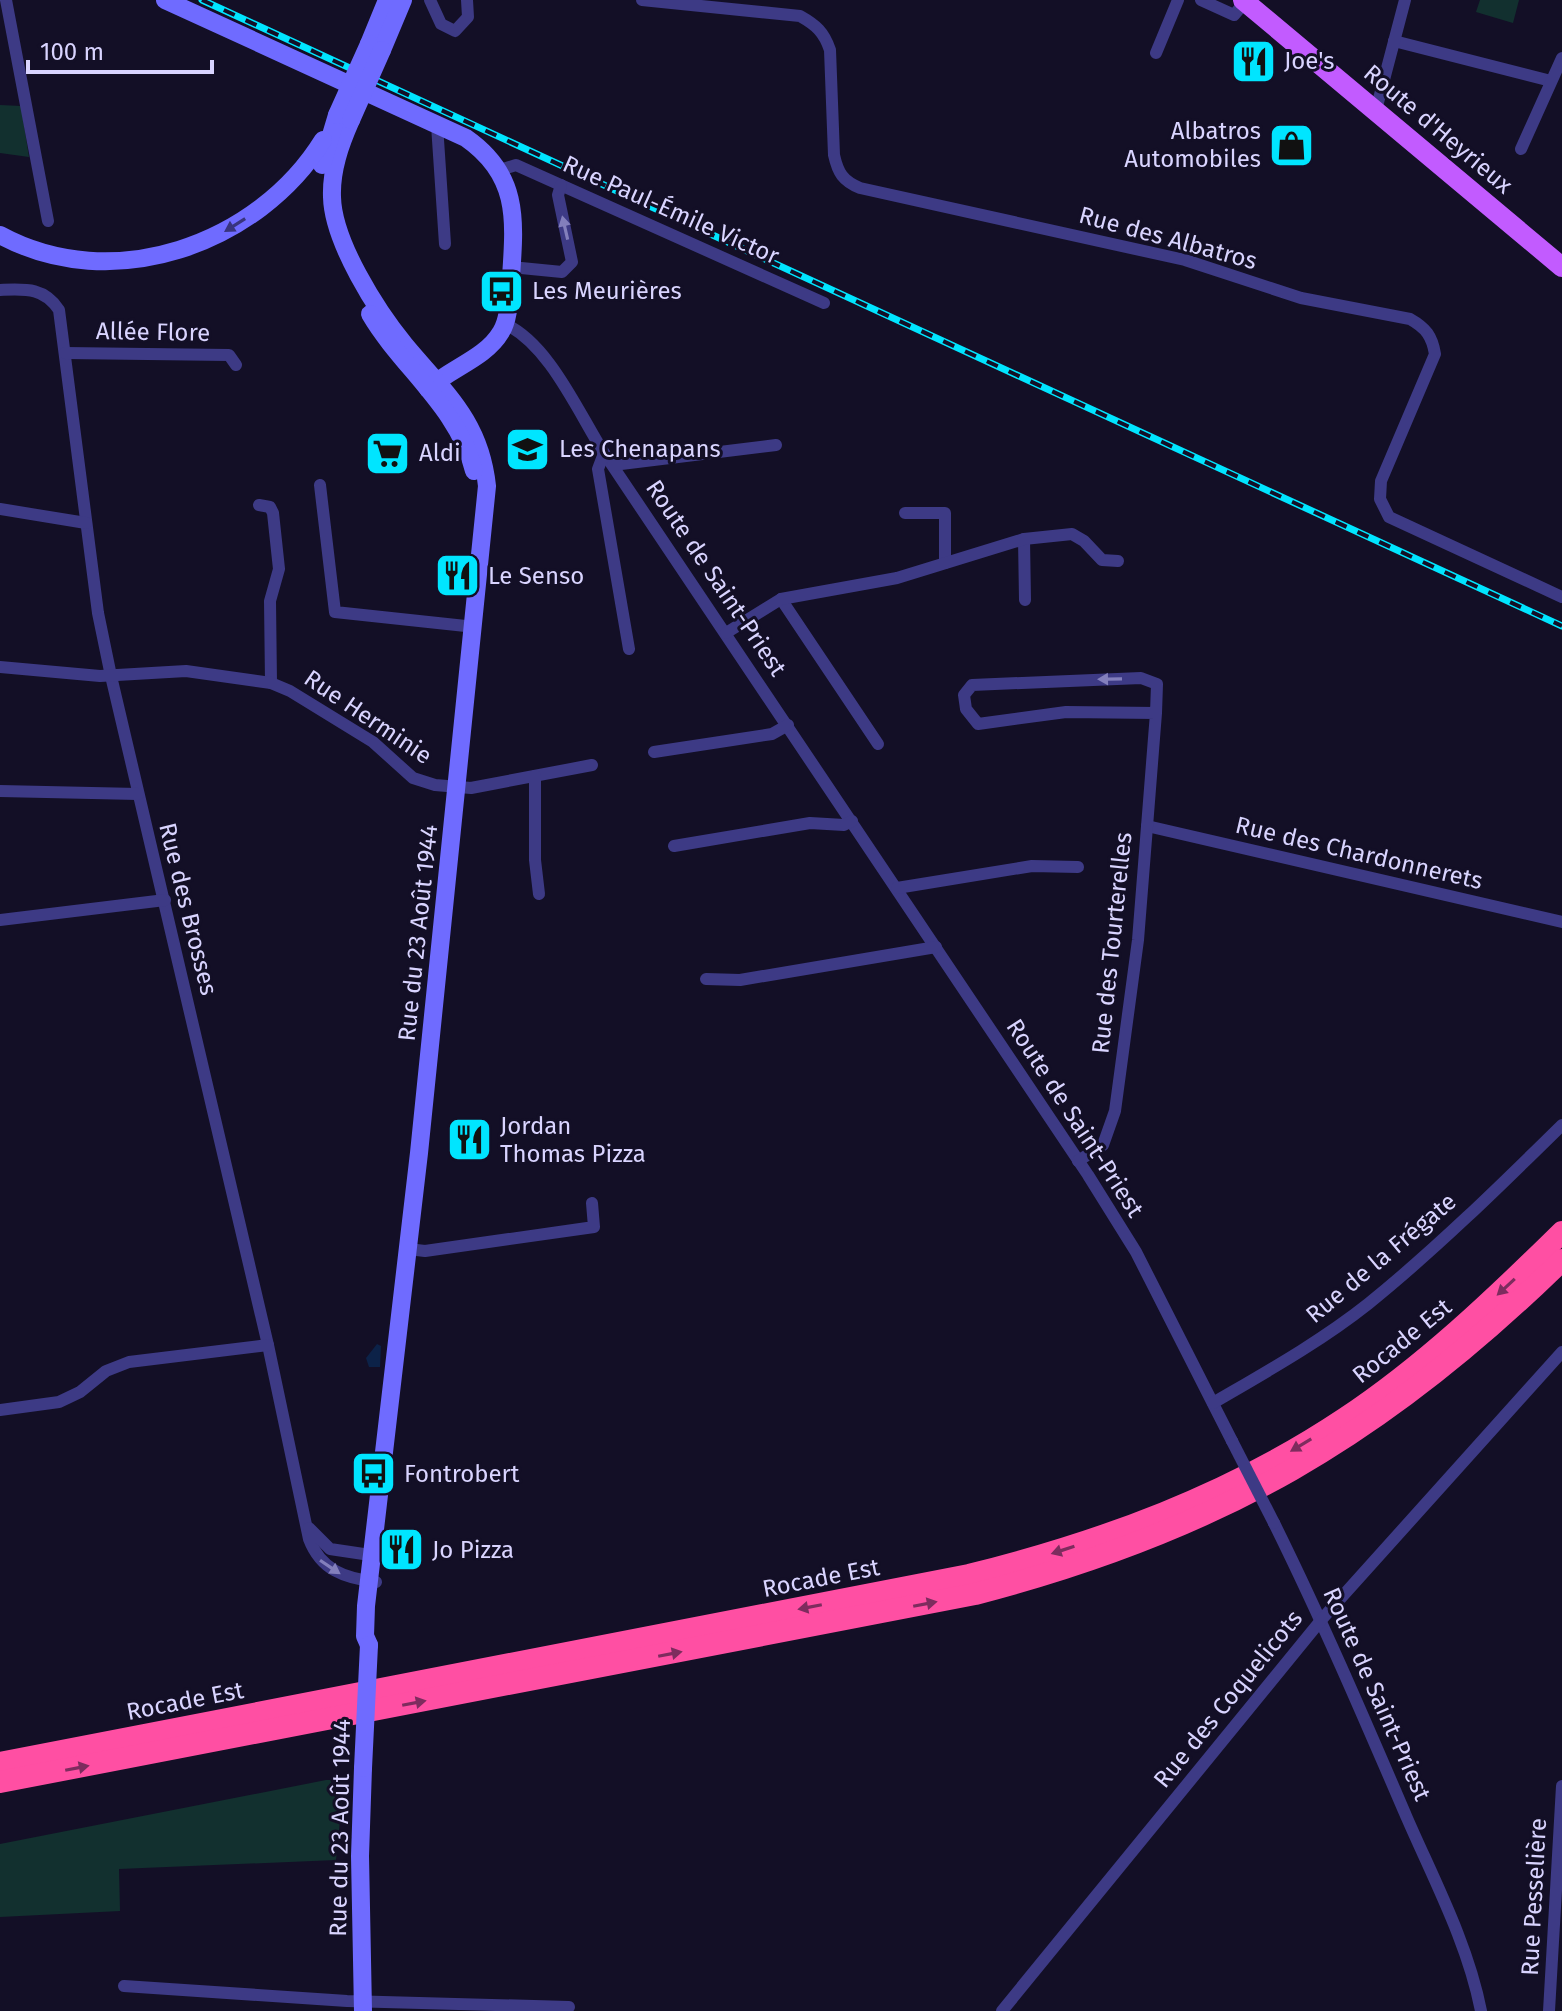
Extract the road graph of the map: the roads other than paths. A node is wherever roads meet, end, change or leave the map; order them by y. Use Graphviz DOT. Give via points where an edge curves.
graph roads {
  1 [pos="6,0"];
  2 [pos="165,0"];
  3 [pos="387,0"];
  4 [pos="403,0"];
  5 [pos="430,0"];
  6 [pos="467,0"];
  7 [pos="642,0"];
  8 [pos="1178,0"];
  9 [pos="1201,0"];
  10 [pos="1405,0"];
  11 [pos="1244,1"];
  12 [pos="1394,41"];
  13 [pos="376,47"];
  14 [pos="1156,53"];
  15 [pos="1562,58"];
  16 [pos="1551,81"];
  17 [pos="1376,110"];
  18 [pos="340,121"];
  19 [pos="437,125"];
  20 [pos="1521,149"];
  21 [pos="500,170"];
  22 [pos="561,185"];
  23 [pos="48,221"];
  24 [pos="0,235"];
  25 [pos="445,244"];
  26 [pos="511,267"];
  27 [pos="1562,267"];
  28 [pos="0,290"];
  29 [pos="824,303"];
  30 [pos="505,324"];
  31 [pos="65,353"];
  32 [pos="236,365"];
  33 [pos="438,391"];
  34 [pos="776,445"];
  35 [pos="604,453"];
  36 [pos="613,465"];
  37 [pos="320,485"];
  38 [pos="259,505"];
  39 [pos="0,509"];
  40 [pos="905,513"];
  41 [pos="86,523"];
  42 [pos="1024,539"];
  43 [pos="1118,561"];
  44 [pos="945,563"];
  45 [pos="1562,597"];
  46 [pos="781,599"];
  47 [pos="1025,600"];
  48 [pos="475,627"];
  49 [pos="726,633"];
  50 [pos="629,649"];
  51 [pos="0,667"];
  52 [pos="111,676"];
  53 [pos="271,683"];
  54 [pos="1156,713"];
  55 [pos="788,725"];
  56 [pos="878,744"];
  57 [pos="654,752"];
  58 [pos="592,765"];
  59 [pos="535,776"];
  60 [pos="458,788"];
  61 [pos="0,791"];
  62 [pos="138,794"];
  63 [pos="852,821"];
  64 [pos="1147,826"];
  65 [pos="674,846"];
  66 [pos="1078,867"];
  67 [pos="897,888"];
  68 [pos="539,894"];
  69 [pos="165,900"];
  70 [pos="0,920"];
  71 [pos="1562,922"];
  72 [pos="936,947"];
  73 [pos="706,979"];
  74 [pos="1562,1125"];
  75 [pos="1078,1161"];
  76 [pos="592,1203"];
  77 [pos="1562,1232"];
  78 [pos="408,1249"];
  79 [pos="1562,1260"];
  80 [pos="268,1345"];
  81 [pos="1562,1352"];
  82 [pos="1213,1403"];
  83 [pos="0,1410"];
  84 [pos="307,1525"];
  85 [pos="376,1556"];
  86 [pos="373,1582"];
  87 [pos="1322,1619"];
  88 [pos="0,1763"];
  89 [pos="0,1782"];
  90 [pos="1562,1786"];
  91 [pos="1560,1836"];
  92 [pos="1557,1968"];
  93 [pos="124,1986"];
  94 [pos="363,2006"];
  95 [pos="569,2007"];
  96 [pos="1002,2011"];
  97 [pos="1481,2011"];
  98 [pos="1549,2011"];
  1 -- 23 [label="street"];
  2 -- 19 [label="main road"];
  3 -- 13 [label="main road"];
  4 -- 13 [label="main road"];
  5 -- 6 [label="street" via="441,24 455,31 468,17"];
  7 -- 45 [label="street, Rue des Albatros" via="800,16 815,24 830,50 834,155 846,182 1185,260 1301,298 1410,319 1424,327 1435,354 1381,481 1384,508 1389,517"];
  8 -- 14 [label="street"];
  9 -- 11 [label="street" via="1234,15"];
  10 -- 12 [label="street"];
  11 -- 17 [label="main road, Route d'Heyrieux"];
  12 -- 16 [label="street"];
  12 -- 17 [label="street"];
  13 -- 18 [label="main road, bridge"];
  15 -- 16 [label="street"];
  16 -- 20 [label="street"];
  17 -- 27 [label="main road, Route d'Heyrieux"];
  18 -- 24 [label="main road, one-way" via="297,177 251,216 208,242 161,256 113,262 59,255"];
  18 -- 33 [label="main road, Rue du 23 Août 1944" via="332,178 336,218 374,302"];
  19 -- 21 [label="main road" via="485,151"];
  19 -- 25 [label="street"];
  21 -- 22 [label="street, Rue Paul-Émile Victor" via="516,165"];
  21 -- 26 [label="main road" via="512,213"];
  26 -- 22 [label="street, one-way" via="562,272 572,262 558,195"];
  22 -- 29 [label="street, Rue Paul-Émile Victor"];
  26 -- 30 [label="main road"];
  28 -- 31 [label="street, Rue des Brosses" via="30,288 52,300 59,310"];
  30 -- 33 [label="main road" via="495,340"];
  30 -- 35 [label="street, Route de Saint-Priest" via="525,333 540,351"];
  31 -- 32 [label="street, Allée Flore" via="229,355"];
  31 -- 41 [label="street, Rue des Brosses"];
  33 -- 48 [label="main road, Rue du 23 Août 1944" via="460,407 483,458 486,519"];
  34 -- 36 [label="street"];
  35 -- 36 [label="street, Route de Saint-Priest"];
  35 -- 50 [label="street" via="598,469"];
  36 -- 49 [label="street, Route de Saint-Priest"];
  37 -- 48 [label="street" via="335,612"];
  38 -- 53 [label="street" via="273,513 279,569 270,601"];
  39 -- 41 [label="street"];
  40 -- 44 [label="street" via="945,513"];
  41 -- 52 [label="street, Rue des Brosses"];
  42 -- 43 [label="street" via="1072,534 1102,560"];
  42 -- 44 [label="street"];
  42 -- 47 [label="street"];
  44 -- 46 [label="street" via="897,578"];
  46 -- 49 [label="street"];
  46 -- 56 [label="street"];
  48 -- 60 [label="main road, Rue du 23 Août 1944"];
  49 -- 55 [label="street, Route de Saint-Priest"];
  51 -- 52 [label="street, Rue Herminie"];
  52 -- 53 [label="street, Rue Herminie" via="186,671"];
  52 -- 62 [label="street, Rue des Brosses"];
  53 -- 60 [label="street, Rue Herminie" via="373,742 413,778"];
  54 -- 54 [label="street, Rue des Tourterelles, one-way" via="1157,684 1150,679 972,685 964,695 966,709 978,724 1066,712"];
  54 -- 64 [label="street, Rue des Tourterelles"];
  55 -- 57 [label="street" via="772,734"];
  55 -- 63 [label="street, Route de Saint-Priest"];
  58 -- 59 [label="street"];
  59 -- 60 [label="street"];
  59 -- 68 [label="street"];
  60 -- 78 [label="main road, Rue du 23 Août 1944"];
  61 -- 62 [label="street"];
  62 -- 69 [label="street, Rue des Brosses"];
  63 -- 65 [label="street"];
  63 -- 67 [label="street, Route de Saint-Priest"];
  64 -- 71 [label="street, Rue des Chardonnerets"];
  64 -- 75 [label="street, Rue des Tourterelles" via="1138,940 1112,1122 1103,1145"];
  66 -- 67 [label="street" via="1032,866"];
  67 -- 72 [label="street, Route de Saint-Priest"];
  69 -- 70 [label="street"];
  69 -- 80 [label="street, Rue des Brosses"];
  72 -- 73 [label="street" via="740,980"];
  72 -- 75 [label="street, Route de Saint-Priest"];
  74 -- 82 [label="street, Rue de la Frégate" via="1367,1304 1306,1348"];
  75 -- 82 [label="street, Route de Saint-Priest" via="1136,1252"];
  76 -- 78 [label="street" via="594,1227"];
  77 -- 88 [label="highway, Rocade Est, one-way" via="1454,1334 1345,1418 1220,1488 1098,1538 954,1578"];
  78 -- 85 [label="main road, Rue du 23 Août 1944"];
  89 -- 79 [label="highway, Rocade Est, one-way" via="975,1594 1109,1555 1225,1507 1350,1436 1469,1347"];
  80 -- 83 [label="street" via="129,1362 59,1402"];
  80 -- 84 [label="street, Rue des Brosses"];
  81 -- 87 [label="street, Rue des Coquelicots"];
  82 -- 87 [label="street, Route de Saint-Priest, bridge"];
  84 -- 85 [label="street" via="330,1549"];
  84 -- 86 [label="street, Rue des Brosses, one-way" via="321,1564"];
  85 -- 86 [label="main road, Rue du 23 Août 1944"];
  86 -- 94 [label="main road, Rue du 23 Août 1944, bridge" via="365,1636 369,1645"];
  87 -- 96 [label="street, Rue des Coquelicots"];
  87 -- 97 [label="street, Route de Saint-Priest" via="1474,1975"];
  90 -- 91 [label="street, Rue Pesselière"];
  91 -- 92 [label="street, Rue Pesselière"];
  92 -- 98 [label="street, Rue Pesselière"];
  93 -- 94 [label="street"];
  94 -- 95 [label="street"];
}
